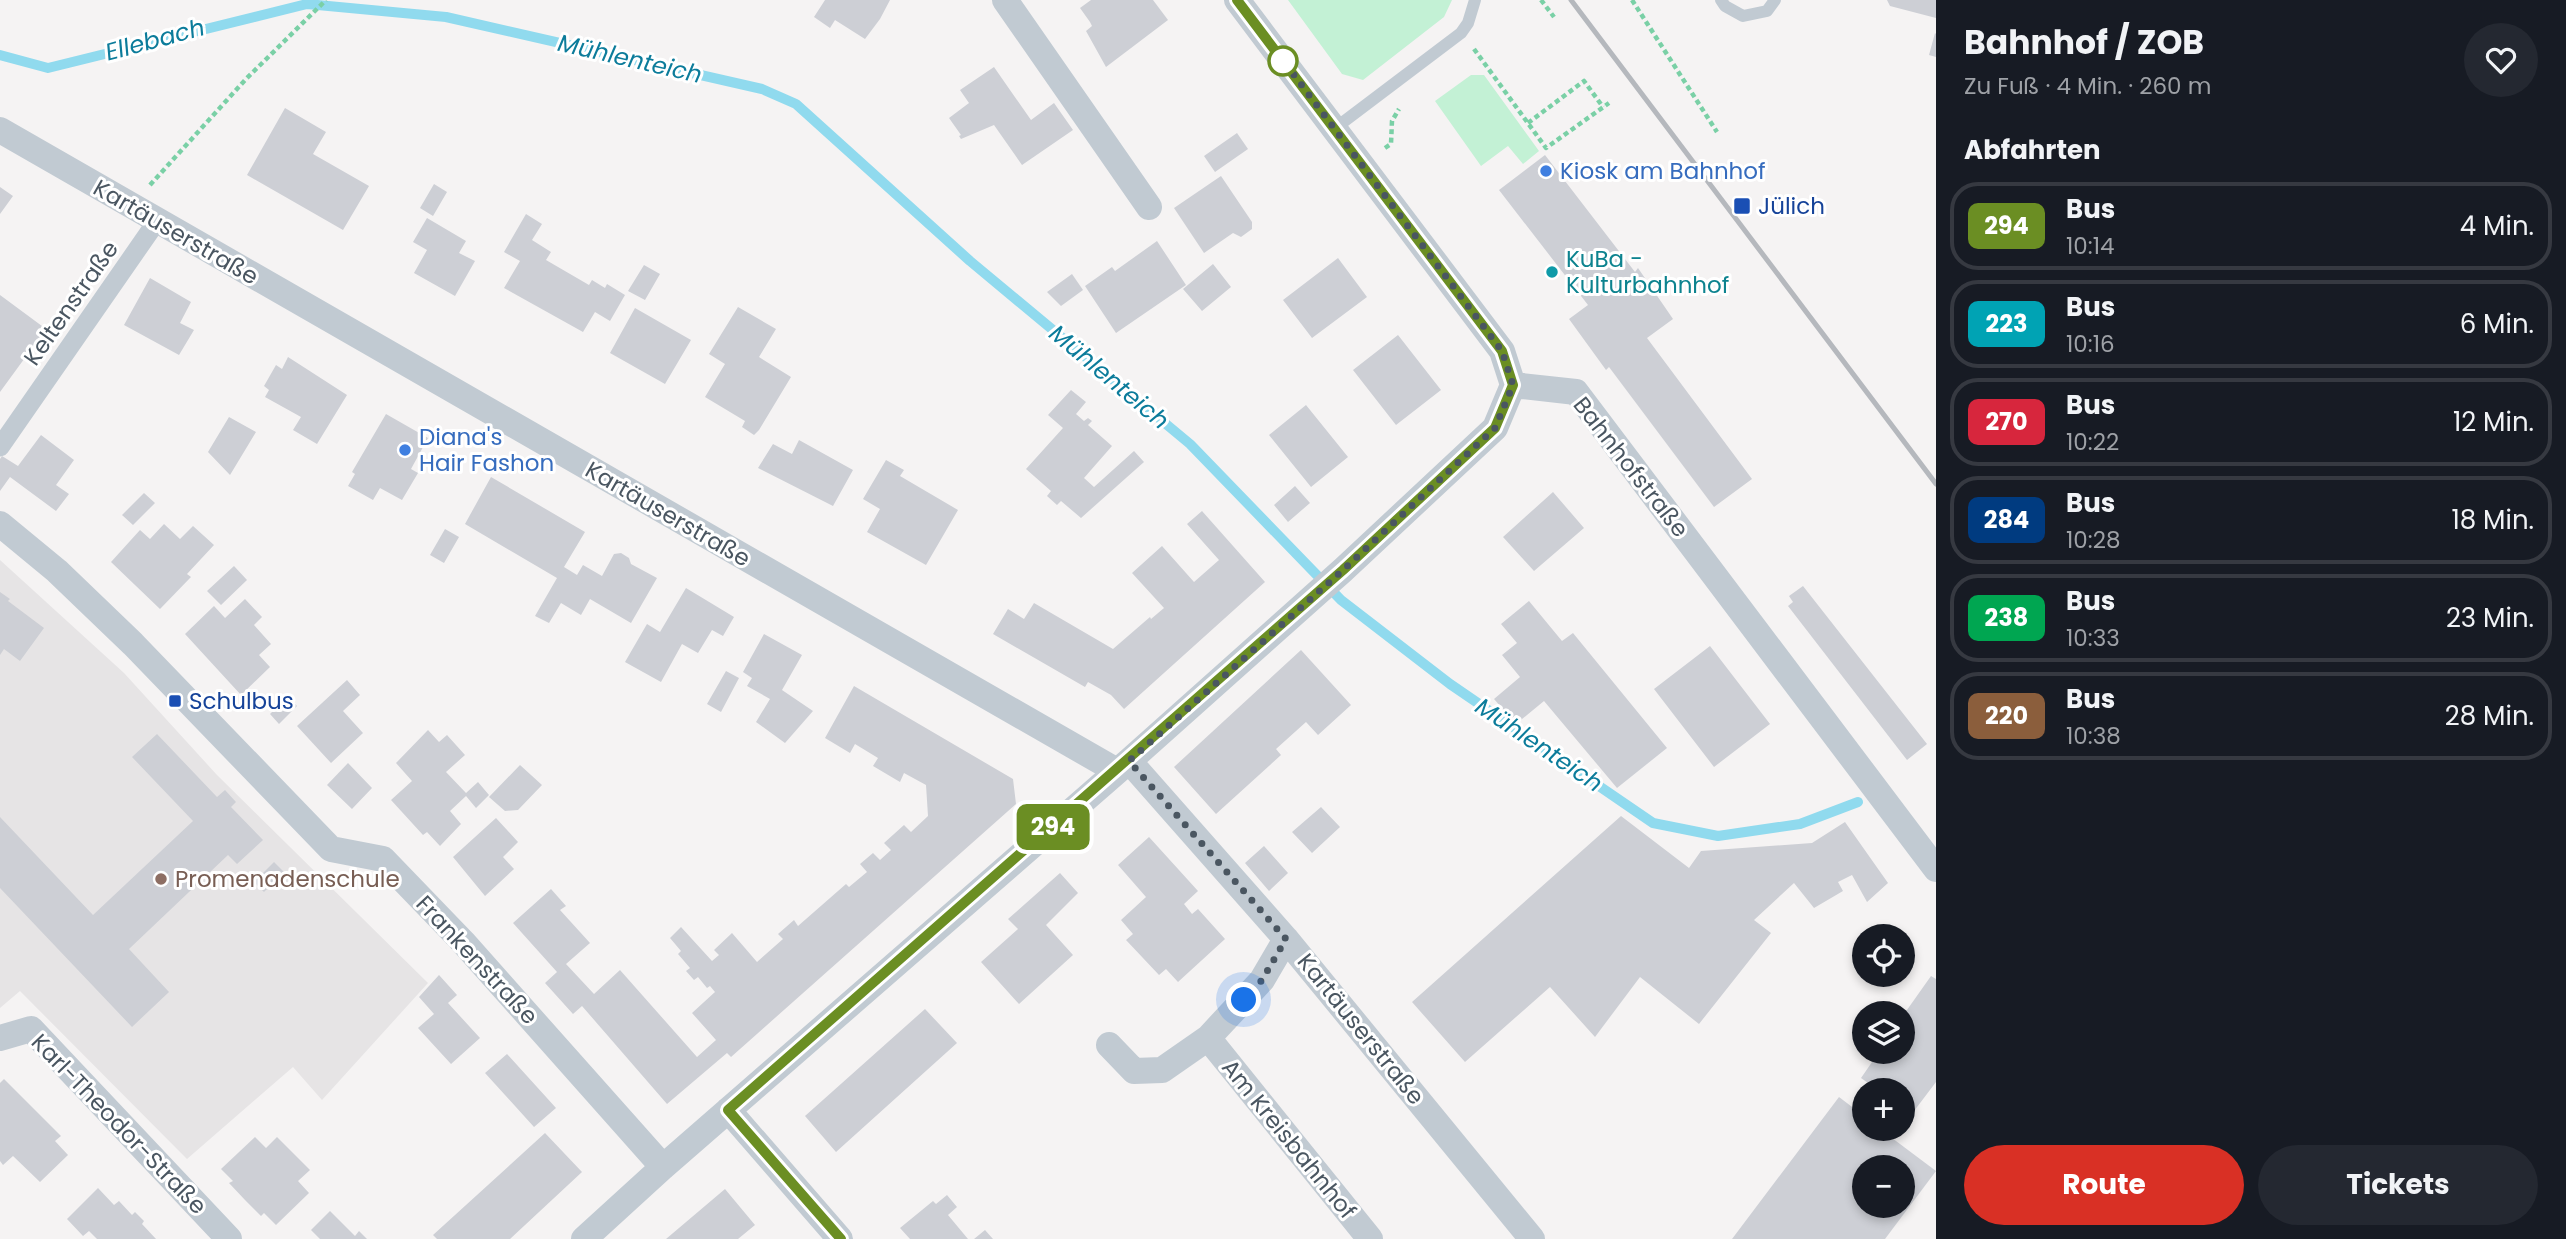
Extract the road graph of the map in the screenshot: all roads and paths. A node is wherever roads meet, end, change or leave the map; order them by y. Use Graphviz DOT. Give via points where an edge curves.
graph roads {
  1 [pos="326,0"];
  2 [pos="1005,0"];
  3 [pos="1237,0"];
  4 [pos="1475,0"];
  5 [pos="1541,0"];
  6 [pos="1632,0"];
  7 [pos="1721,0"];
  8 [pos="1775,0"];
  9 [pos="1554,17"];
  10 [pos="1467,55"];
  11 [pos="1403,103"];
  12 [pos="1609,103"];
  13 [pos="1603,107"];
  14 [pos="1528,123"];
  15 [pos="1334,129"];
  16 [pos="0,130"];
  17 [pos="1717,132"];
  18 [pos="1362,166"];
  19 [pos="132,206"];
  20 [pos="1149,207"];
  21 [pos="157,221"];
  22 [pos="1513,385"];
  23 [pos="0,447"];
  24 [pos="0,524"];
  25 [pos="1123,766"];
  26 [pos="1936,869"];
  27 [pos="1286,939"];
  28 [pos="0,1038"];
  29 [pos="1208,1038"];
  30 [pos="1109,1045"];
  31 [pos="728,1110"];
  32 [pos="663,1167"];
  33 [pos="229,1239"];
  34 [pos="584,1239"];
  35 [pos="841,1239"];
  36 [pos="1370,1239"];
  37 [pos="1532,1239"];
  1 -- 19 [label="path" via="246,79"];
  2 -- 20 [label="street"];
  3 -- 15 [label="street"];
  4 -- 15 [label="lane" via="1461,33"];
  5 -- 9 [label="path"];
  6 -- 17 [label="path"];
  7 -- 8 [label="lane" via="1743,16 1767,11"];
  10 -- 14 [label="path" via="1474,49"];
  11 -- 18 [label="path" via="1392,121 1391,144"];
  12 -- 13 [label="path"];
  13 -- 14 [label="path" via="1546,148"];
  13 -- 14 [label="path" via="1584,81"];
  15 -- 18 [label="street"];
  16 -- 19 [label="street, Kartäuserstraße"];
  18 -- 22 [label="street" via="1502,351"];
  19 -- 21 [label="street, Kartäuserstraße"];
  21 -- 23 [label="street, Keltenstraße"];
  21 -- 25 [label="street, Kartäuserstraße"];
  22 -- 25 [label="street" via="1495,428"];
  22 -- 26 [label="street, Bahnhofstraße" via="1576,392"];
  24 -- 32 [label="street, Frankenstraße" via="133,644 331,849 383,859"];
  25 -- 27 [label="street, Kartäuserstraße"];
  25 -- 31 [label="street"];
  27 -- 29 [label="street, Am Kreisbahnhof" via="1262,980"];
  27 -- 37 [label="street, Kartäuserstraße"];
  28 -- 33 [label="street, Karl-Theodor-Straße" via="31,1029"];
  29 -- 30 [label="street, Am Kreisbahnhof" via="1161,1070 1133,1071"];
  29 -- 36 [label="street, Am Kreisbahnhof"];
  31 -- 32 [label="street"];
  31 -- 35 [label="street"];
  32 -- 34 [label="street"];
}
